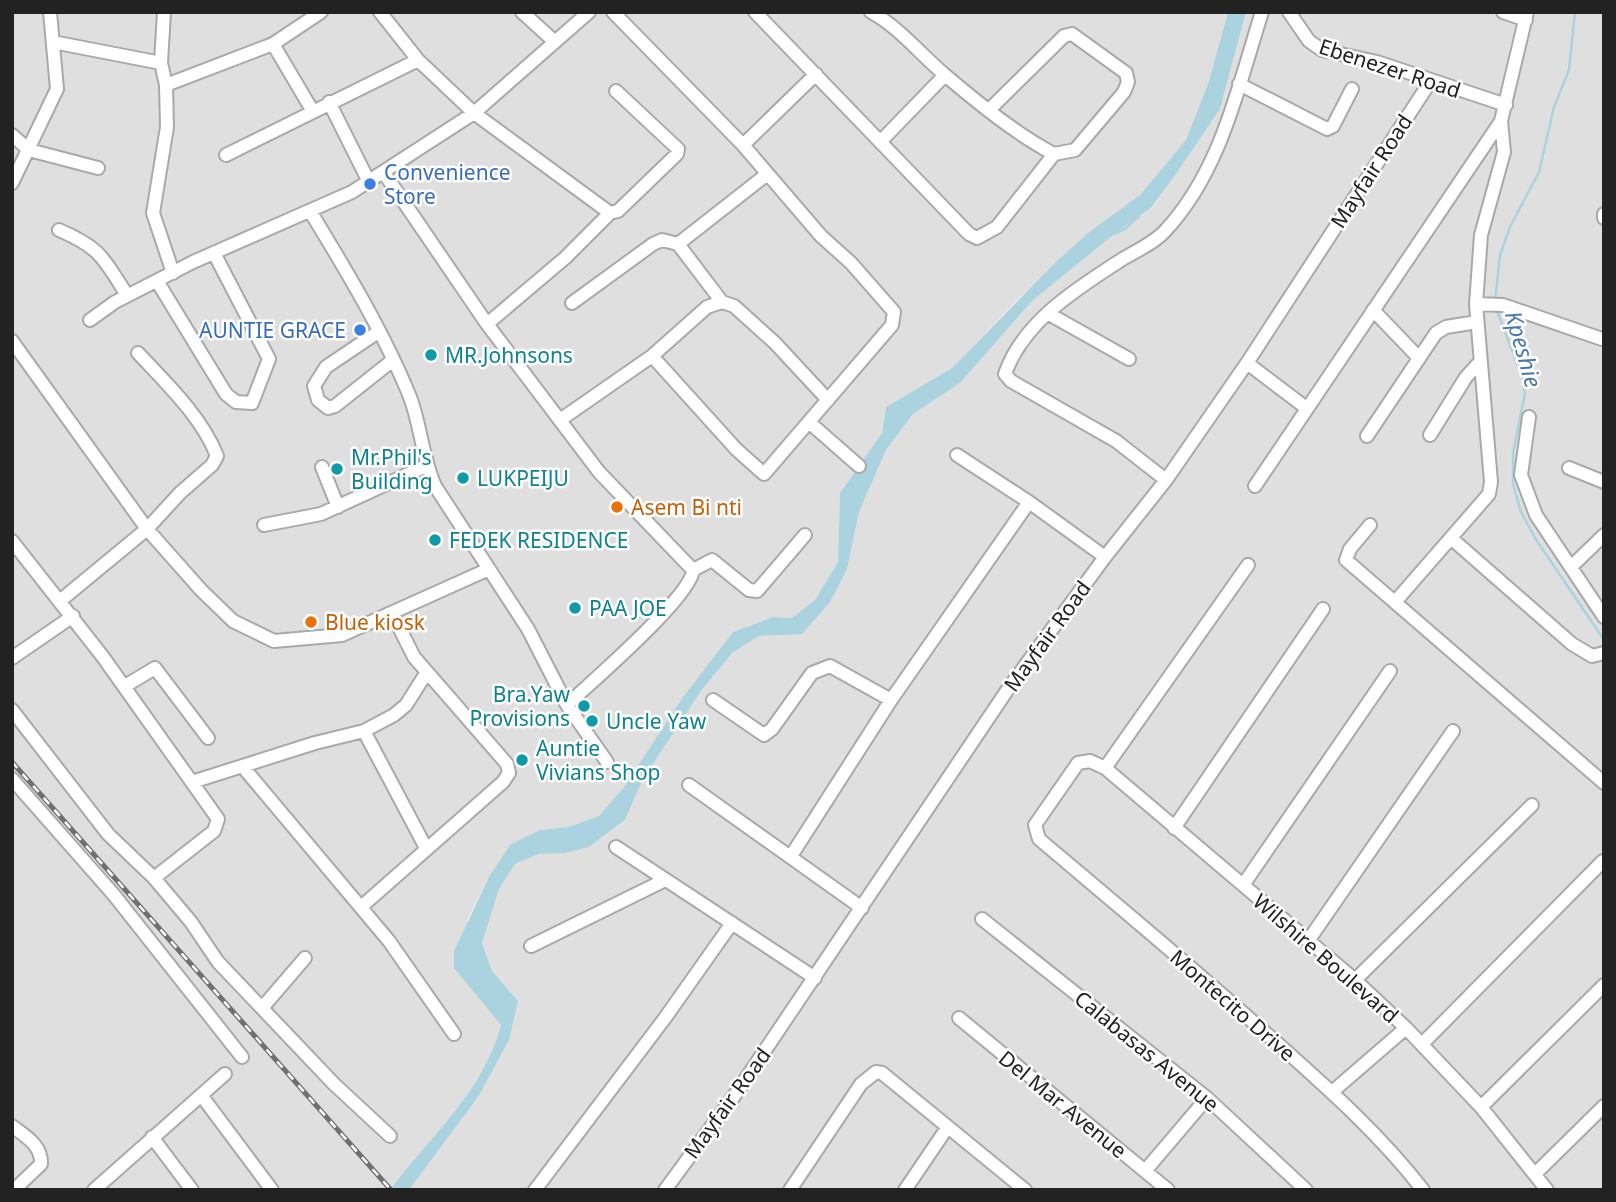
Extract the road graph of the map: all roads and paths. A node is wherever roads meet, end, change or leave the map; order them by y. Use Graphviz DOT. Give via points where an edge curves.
graph roads {
  1 [pos="50,12"];
  2 [pos="164,12"];
  3 [pos="321,12"];
  4 [pos="380,12"];
  5 [pos="522,12"];
  6 [pos="589,12"];
  7 [pos="613,12"];
  8 [pos="755,12"];
  9 [pos="871,12"];
  10 [pos="1262,12"];
  11 [pos="1289,12"];
  12 [pos="1503,12"];
  13 [pos="1527,16"];
  14 [pos="53,42"];
  15 [pos="555,42"];
  16 [pos="272,44"];
  17 [pos="418,60"];
  18 [pos="161,63"];
  19 [pos="816,74"];
  20 [pos="945,75"];
  21 [pos="1430,82"];
  22 [pos="1239,84"];
  23 [pos="166,85"];
  24 [pos="1352,89"];
  25 [pos="616,92"];
  26 [pos="329,102"];
  27 [pos="1506,105"];
  28 [pos="990,109"];
  29 [pos="313,110"];
  30 [pos="474,113"];
  31 [pos="1501,121"];
  32 [pos="12,135"];
  33 [pos="880,142"];
  34 [pos="743,145"];
  35 [pos="29,150"];
  36 [pos="1054,154"];
  37 [pos="226,155"];
  38 [pos="98,168"];
  39 [pos="384,173"];
  40 [pos="766,175"];
  41 [pos="369,182"];
  42 [pos="12,183"];
  43 [pos="310,211"];
  44 [pos="610,214"];
  45 [pos="59,230"];
  46 [pos="678,244"];
  47 [pos="214,253"];
  48 [pos="173,273"];
  49 [pos="157,281"];
  50 [pos="710,290"];
  51 [pos="127,295"];
  52 [pos="722,302"];
  53 [pos="572,303"];
  54 [pos="1476,304"];
  55 [pos="707,307"];
  56 [pos="1373,310"];
  57 [pos="1049,314"];
  58 [pos="90,320"];
  59 [pos="1477,322"];
  60 [pos="487,324"];
  61 [pos="378,332"];
  62 [pos="1603,338"];
  63 [pos="14,348"];
  64 [pos="138,353"];
  65 [pos="652,356"];
  66 [pos="1419,358"];
  67 [pos="1129,359"];
  68 [pos="393,360"];
  69 [pos="1247,363"];
  70 [pos="1479,363"];
  71 [pos="828,400"];
  72 [pos="1305,407"];
  73 [pos="1529,417"];
  74 [pos="560,421"];
  75 [pos="810,423"];
  76 [pos="1430,435"];
  77 [pos="1367,436"];
  78 [pos="957,455"];
  79 [pos="426,466"];
  80 [pos="859,466"];
  81 [pos="322,467"];
  82 [pos="1569,468"];
  83 [pos="1166,480"];
  84 [pos="1604,482"];
  85 [pos="1255,486"];
  86 [pos="1028,502"];
  87 [pos="338,507"];
  88 [pos="1370,525"];
  89 [pos="264,526"];
  90 [pos="147,529"];
  91 [pos="805,535"];
  92 [pos="1604,535"];
  93 [pos="1452,539"];
  94 [pos="12,541"];
  95 [pos="1105,557"];
  96 [pos="1248,565"];
  97 [pos="1571,567"];
  98 [pos="489,569"];
  99 [pos="693,570"];
  100 [pos="61,600"];
  101 [pos="1395,602"];
  102 [pos="1323,609"];
  103 [pos="392,613"];
  104 [pos="73,616"];
  105 [pos="1604,617"];
  106 [pos="1604,653"];
  107 [pos="12,658"];
  108 [pos="1390,671"];
  109 [pos="427,672"];
  110 [pos="125,686"];
  111 [pos="713,700"];
  112 [pos="891,700"];
  113 [pos="567,705"];
  114 [pos="12,710"];
  115 [pos="1453,731"];
  116 [pos="364,732"];
  117 [pos="208,738"];
  118 [pos="607,762"];
  119 [pos="243,767"];
  120 [pos="1105,768"];
  121 [pos="12,779"];
  122 [pos="192,782"];
  123 [pos="1604,783"];
  124 [pos="689,785"];
  125 [pos="1532,805"];
  126 [pos="1174,828"];
  127 [pos="616,847"];
  128 [pos="426,848"];
  129 [pos="791,856"];
  130 [pos="1603,861"];
  131 [pos="154,878"];
  132 [pos="665,880"];
  133 [pos="1244,886"];
  134 [pos="362,907"];
  135 [pos="862,908"];
  136 [pos="982,919"];
  137 [pos="732,923"];
  138 [pos="1308,941"];
  139 [pos="531,946"];
  140 [pos="305,958"];
  141 [pos="815,978"];
  142 [pos="1356,981"];
  143 [pos="1604,985"];
  144 [pos="262,1008"];
  145 [pos="959,1018"];
  146 [pos="1406,1028"];
  147 [pos="454,1034"];
  148 [pos="1422,1044"];
  149 [pos="242,1057"];
  150 [pos="225,1074"];
  151 [pos="1332,1092"];
  152 [pos="201,1095"];
  153 [pos="1207,1098"];
  154 [pos="1481,1107"];
  155 [pos="1604,1107"];
  156 [pos="12,1126"];
  157 [pos="947,1128"];
  158 [pos="390,1136"];
  159 [pos="152,1138"];
  160 [pos="1145,1171"];
  161 [pos="1535,1174"];
  162 [pos="14,1190"];
  163 [pos="94,1190"];
  164 [pos="192,1190"];
  165 [pos="272,1190"];
  166 [pos="535,1190"];
  167 [pos="665,1190"];
  168 [pos="790,1190"];
  169 [pos="905,1190"];
  170 [pos="1025,1190"];
  171 [pos="1168,1190"];
  172 [pos="1306,1190"];
  173 [pos="1422,1190"];
  174 [pos="1547,1190"];
  1 -- 14 [label="street"];
  2 -- 18 [label="street"];
  3 -- 16 [label="street"];
  4 -- 17 [label="street"];
  5 -- 15 [label="street"];
  6 -- 15 [label="street"];
  7 -- 34 [label="street"];
  8 -- 19 [label="street"];
  9 -- 20 [label="street"];
  10 -- 22 [label="street"];
  11 -- 21 [label="street, Ebenezer Road" via="1309,41 1322,50 1377,62"];
  12 -- 13 [label="street"];
  13 -- 27 [label="street"];
  14 -- 18 [label="street"];
  14 -- 35 [label="street" via="57,89"];
  15 -- 30 [label="street"];
  16 -- 23 [label="street"];
  16 -- 29 [label="street"];
  17 -- 26 [label="street"];
  17 -- 30 [label="street"];
  18 -- 23 [label="street"];
  19 -- 33 [label="street"];
  19 -- 34 [label="street"];
  20 -- 28 [label="street"];
  20 -- 33 [label="street"];
  21 -- 27 [label="street, Ebenezer Road"];
  21 -- 69 [label="street, Mayfair Road"];
  22 -- 24 [label="street" via="1327,129"];
  22 -- 57 [label="street" via="1216,153 1170,226 1088,281"];
  23 -- 48 [label="street" via="167,127 153,212"];
  25 -- 44 [label="street" via="678,149"];
  26 -- 29 [label="street"];
  26 -- 41 [label="street"];
  27 -- 31 [label="street"];
  28 -- 36 [label="street"];
  28 -- 36 [label="street" via="1064,36 1072,34 1116,64 1126,73 1124,92 1079,146"];
  29 -- 37 [label="street"];
  30 -- 39 [label="street"];
  30 -- 44 [label="street"];
  31 -- 54 [label="street" via="1504,152 1481,235"];
  31 -- 56 [label="street"];
  32 -- 35 [label="street"];
  33 -- 36 [label="street" via="963,230 976,238 997,227"];
  34 -- 40 [label="street"];
  35 -- 38 [label="street"];
  35 -- 42 [label="street"];
  39 -- 41 [label="street"];
  39 -- 60 [label="street"];
  40 -- 46 [label="street"];
  40 -- 71 [label="street" via="894,312 892,325"];
  41 -- 43 [label="street"];
  43 -- 47 [label="street"];
  43 -- 61 [label="street"];
  44 -- 60 [label="street"];
  45 -- 51 [label="street" via="89,243"];
  46 -- 50 [label="street"];
  46 -- 53 [label="street" via="662,240 653,244"];
  47 -- 48 [label="street"];
  47 -- 49 [label="street" via="267,352 267,366 253,402 236,402 226,394"];
  48 -- 49 [label="street"];
  49 -- 51 [label="street"];
  50 -- 52 [label="street"];
  50 -- 55 [label="street"];
  51 -- 58 [label="street"];
  52 -- 55 [label="street"];
  52 -- 71 [label="street" via="734,306"];
  54 -- 59 [label="street"];
  54 -- 62 [label="street" via="1496,305"];
  55 -- 65 [label="street"];
  56 -- 66 [label="street"];
  56 -- 72 [label="street"];
  57 -- 67 [label="street"];
  57 -- 83 [label="street" via="1024,336 1005,374 1011,382 1116,442"];
  59 -- 66 [label="street" via="1441,329"];
  59 -- 70 [label="street"];
  60 -- 74 [label="street"];
  61 -- 68 [label="street"];
  61 -- 68 [label="street" via="326,367 314,386 318,400 328,408 335,406"];
  63 -- 90 [label="street"];
  64 -- 90 [label="street" via="187,410 217,456"];
  65 -- 74 [label="street"];
  65 -- 75 [label="street" via="764,474"];
  66 -- 77 [label="street"];
  68 -- 79 [label="street" via="411,400"];
  69 -- 72 [label="street"];
  69 -- 83 [label="street, Mayfair Road"];
  70 -- 76 [label="street"];
  70 -- 93 [label="street" via="1491,482 1483,502"];
  71 -- 75 [label="street"];
  72 -- 85 [label="street"];
  73 -- 97 [label="street" via="1521,475 1536,515"];
  74 -- 99 [label="street" via="599,472"];
  75 -- 80 [label="street"];
  78 -- 86 [label="street"];
  79 -- 87 [label="street"];
  79 -- 98 [label="street"];
  81 -- 87 [label="street"];
  82 -- 84 [label="street"];
  83 -- 95 [label="street, Mayfair Road"];
  86 -- 95 [label="street"];
  86 -- 112 [label="street"];
  87 -- 89 [label="street"];
  88 -- 101 [label="street" via="1346,560"];
  90 -- 100 [label="street"];
  90 -- 103 [label="street" via="233,621 274,641 342,635"];
  91 -- 99 [label="street" via="757,591 749,590 712,560"];
  92 -- 97 [label="street"];
  93 -- 101 [label="street"];
  93 -- 106 [label="street" via="1572,644 1592,656"];
  94 -- 100 [label="street"];
  95 -- 135 [label="street, Mayfair Road" via="1009,689"];
  96 -- 120 [label="street"];
  97 -- 105 [label="street"];
  98 -- 103 [label="street"];
  98 -- 113 [label="street" via="528,629"];
  99 -- 113 [label="street" via="692,578 668,608"];
  100 -- 104 [label="street"];
  101 -- 123 [label="street"];
  102 -- 126 [label="street"];
  103 -- 109 [label="street" via="414,657"];
  104 -- 107 [label="street"];
  104 -- 110 [label="street"];
  108 -- 133 [label="street"];
  109 -- 116 [label="street" via="406,705"];
  109 -- 128 [label="street" via="507,764 509,774"];
  110 -- 117 [label="street" via="155,668"];
  110 -- 122 [label="street"];
  111 -- 112 [label="street" via="764,735 812,673 821,668 830,666"];
  112 -- 129 [label="street"];
  113 -- 118 [label="street"];
  114 -- 131 [label="street" via="108,834"];
  115 -- 138 [label="street"];
  116 -- 119 [label="street"];
  116 -- 128 [label="street"];
  119 -- 122 [label="street"];
  119 -- 134 [label="street"];
  120 -- 126 [label="street, Wilshire Boulevard"];
  120 -- 151 [label="street, Montecito Drive" via="1090,761 1078,763 1035,825 1039,839"];
  121 -- 149 [label="street" via="114,895"];
  122 -- 131 [label="street" via="219,825"];
  124 -- 129 [label="street"];
  125 -- 142 [label="street"];
  126 -- 133 [label="street, Wilshire Boulevard"];
  127 -- 132 [label="street"];
  128 -- 134 [label="street"];
  129 -- 135 [label="street"];
  130 -- 148 [label="street"];
  131 -- 144 [label="street" via="218,962"];
  132 -- 137 [label="street"];
  132 -- 139 [label="street"];
  133 -- 138 [label="street, Wilshire Boulevard"];
  134 -- 147 [label="street"];
  135 -- 141 [label="street, Mayfair Road"];
  136 -- 153 [label="street, Calabasas Avenue"];
  137 -- 141 [label="street"];
  137 -- 166 [label="street"];
  138 -- 142 [label="street, Wilshire Boulevard"];
  140 -- 144 [label="street"];
  141 -- 167 [label="street, Mayfair Road"];
  142 -- 146 [label="street, Wilshire Boulevard"];
  143 -- 154 [label="street"];
  144 -- 158 [label="street"];
  145 -- 160 [label="street, Del Mar Avenue"];
  146 -- 148 [label="street, Wilshire Boulevard"];
  146 -- 151 [label="street"];
  148 -- 154 [label="street, Wilshire Boulevard"];
  150 -- 152 [label="street"];
  151 -- 173 [label="street, Montecito Drive" via="1395,1154"];
  152 -- 159 [label="street"];
  152 -- 165 [label="street"];
  153 -- 160 [label="street"];
  153 -- 172 [label="street, Calabasas Avenue"];
  154 -- 161 [label="street, Wilshire Boulevard"];
  155 -- 161 [label="street"];
  156 -- 162 [label="street" via="32,1141 41,1157 41,1164"];
  157 -- 168 [label="street" via="882,1073 871,1074"];
  157 -- 169 [label="street"];
  157 -- 170 [label="street"];
  159 -- 163 [label="street"];
  159 -- 164 [label="street"];
  160 -- 171 [label="street, Del Mar Avenue"];
  161 -- 174 [label="street, Wilshire Boulevard"];
}
